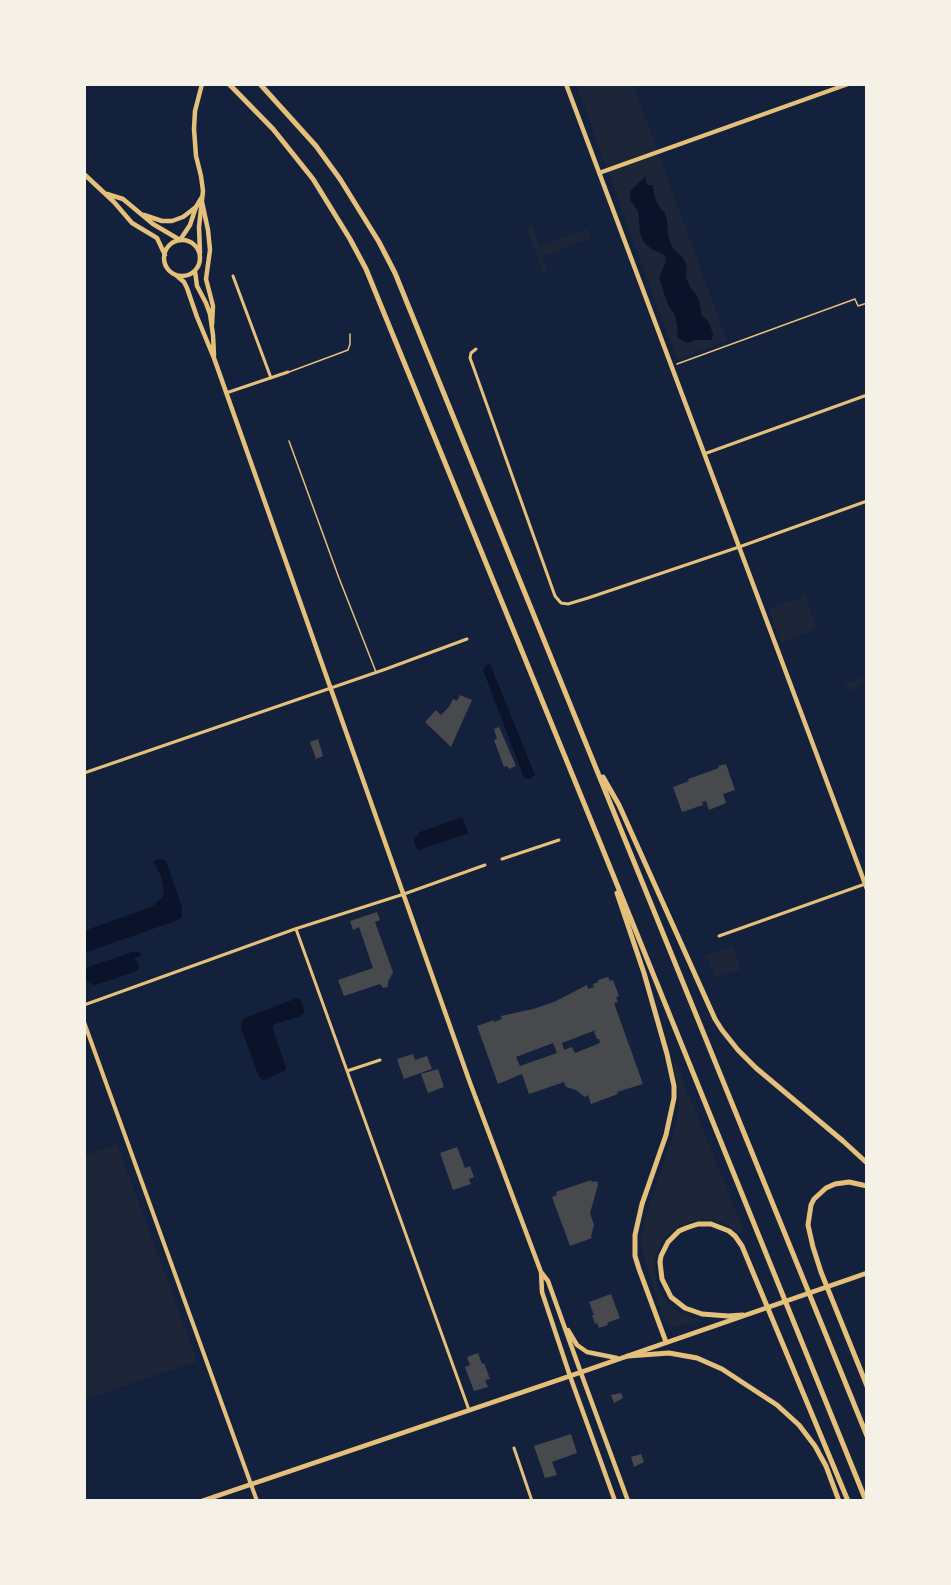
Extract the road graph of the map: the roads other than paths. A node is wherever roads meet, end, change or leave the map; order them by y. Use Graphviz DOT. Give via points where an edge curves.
graph roads {
  1 [pos="202,84"];
  2 [pos="229,84"];
  3 [pos="260,84"];
  4 [pos="566,84"];
  5 [pos="848,84"];
  6 [pos="599,173"];
  7 [pos="84,174"];
  8 [pos="105,194"];
  9 [pos="202,200"];
  10 [pos="196,207"];
  11 [pos="138,212"];
  12 [pos="180,240"];
  13 [pos="200,253"];
  14 [pos="165,255"];
  15 [pos="195,271"];
  16 [pos="176,275"];
  17 [pos="233,276"];
  18 [pos="212,325"];
  19 [pos="350,334"];
  20 [pos="476,349"];
  21 [pos="214,358"];
  22 [pos="288,372"];
  23 [pos="271,378"];
  24 [pos="226,393"];
  25 [pos="867,395"];
  26 [pos="289,441"];
  27 [pos="704,454"];
  28 [pos="867,501"];
  29 [pos="739,547"];
  30 [pos="467,639"];
  31 [pos="376,672"];
  32 [pos="331,688"];
  33 [pos="593,760"];
  34 [pos="84,773"];
  35 [pos="559,840"];
  36 [pos="599,840"];
  37 [pos="502,859"];
  38 [pos="485,865"];
  39 [pos="866,887"];
  40 [pos="404,894"];
  41 [pos="296,929"];
  42 [pos="719,936"];
  43 [pos="84,1005"];
  44 [pos="84,1022"];
  45 [pos="380,1060"];
  46 [pos="347,1071"];
  47 [pos="867,1163"];
  48 [pos="867,1186"];
  49 [pos="541,1272"];
  50 [pos="867,1273"];
  51 [pos="743,1315"];
  52 [pos="562,1320"];
  53 [pos="666,1342"];
  54 [pos="628,1356"];
  55 [pos="620,1359"];
  56 [pos="581,1373"];
  57 [pos="570,1376"];
  58 [pos="867,1386"];
  59 [pos="469,1411"];
  60 [pos="867,1436"];
  61 [pos="514,1448"];
  62 [pos="251,1484"];
  63 [pos="202,1501"];
  64 [pos="257,1501"];
  65 [pos="532,1501"];
  66 [pos="615,1501"];
  67 [pos="628,1501"];
  68 [pos="839,1501"];
  69 [pos="848,1501"];
  70 [pos="866,1501"];
  1 -- 9 [label="main road" via="194,116"];
  2 -- 36 [label="highway" via="314,179 366,269"];
  3 -- 33 [label="highway" via="316,146 379,242"];
  4 -- 6 [label="main road"];
  5 -- 6 [label="street"];
  6 -- 27 [label="main road"];
  7 -- 8 [label="main road"];
  8 -- 11 [label="main road" via="123,199"];
  8 -- 14 [label="main road" via="132,223 158,238"];
  9 -- 10 [label="main road"];
  9 -- 13 [label="main road"];
  9 -- 18 [label="main road" via="210,250 206,275 213,306"];
  10 -- 11 [label="main road" via="172,221"];
  10 -- 12 [label="main road"];
  11 -- 12 [label="main road"];
  12 -- 13 [label="main road" via="190,242"];
  12 -- 14 [label="main road" via="170,245"];
  13 -- 15 [label="main road"];
  14 -- 16 [label="main road" via="167,267"];
  15 -- 16 [label="main road"];
  15 -- 18 [label="main road"];
  16 -- 21 [label="main road" via="187,288"];
  17 -- 23 [label="street"];
  18 -- 21 [label="main road"];
  19 -- 22 [label="lane" via="348,350"];
  20 -- 29 [label="street" via="471,353 472,366 561,603 578,602"];
  21 -- 24 [label="main road"];
  22 -- 23 [label="street"];
  23 -- 24 [label="street"];
  24 -- 32 [label="main road"];
  25 -- 27 [label="street"];
  26 -- 31 [label="lane"];
  27 -- 29 [label="main road"];
  28 -- 29 [label="street"];
  29 -- 39 [label="main road"];
  30 -- 31 [label="street"];
  31 -- 32 [label="street"];
  32 -- 34 [label="street"];
  32 -- 40 [label="main road"];
  33 -- 47 [label="highway" via="619,805 722,1030 756,1068"];
  33 -- 60 [label="highway"];
  35 -- 37 [label="street"];
  36 -- 53 [label="highway" via="644,973 674,1086 669,1124 635,1235 635,1256"];
  36 -- 70 [label="highway"];
  38 -- 40 [label="street"];
  39 -- 42 [label="street"];
  40 -- 41 [label="street"];
  40 -- 49 [label="main road"];
  41 -- 43 [label="street"];
  41 -- 46 [label="street"];
  44 -- 62 [label="street"];
  45 -- 46 [label="street"];
  46 -- 59 [label="street"];
  48 -- 58 [label="highway" via="849,1182 826,1188 814,1198 808,1225 821,1272"];
  49 -- 52 [label="main road"];
  49 -- 57 [label="main road" via="542,1292"];
  50 -- 51 [label="main road"];
  51 -- 53 [label="main road"];
  51 -- 69 [label="highway" via="702,1314 671,1298 662,1279 660,1262 668,1242 679,1232 692,1225 711,1224 729,1231 742,1246"];
  52 -- 55 [label="main road" via="577,1345 593,1354"];
  52 -- 56 [label="main road"];
  53 -- 54 [label="main road"];
  54 -- 55 [label="main road"];
  54 -- 68 [label="highway" via="669,1353 697,1358 722,1369 777,1405 815,1446"];
  55 -- 56 [label="main road"];
  56 -- 57 [label="main road"];
  56 -- 67 [label="main road"];
  57 -- 59 [label="main road"];
  57 -- 66 [label="main road"];
  59 -- 62 [label="main road"];
  61 -- 65 [label="street"];
  62 -- 63 [label="main road"];
  62 -- 64 [label="street"];
}
